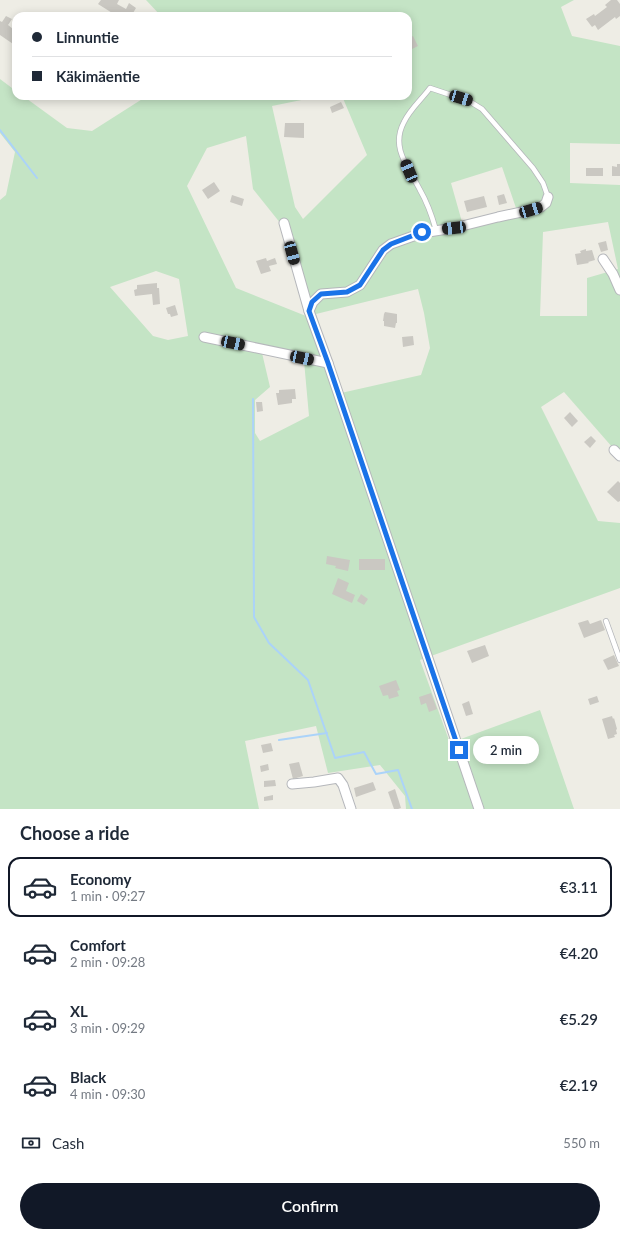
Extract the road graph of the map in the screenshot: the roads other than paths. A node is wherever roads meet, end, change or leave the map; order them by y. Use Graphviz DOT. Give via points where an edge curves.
graph roads {
  1 [pos="548,197"];
  2 [pos="284,223"];
  3 [pos="436,230"];
  4 [pos="603,259"];
  5 [pos="620,290"];
  6 [pos="309,311"];
  7 [pos="204,337"];
  8 [pos="328,363"];
  9 [pos="606,621"];
  10 [pos="620,660"];
  11 [pos="292,784"];
  12 [pos="351,809"];
  13 [pos="478,809"];
  1 -- 3 [label="street" via="541,207 531,210"];
  1 -- 3 [label="lane" via="533,168 482,109 469,101 430,88 404,121 398,135 400,151 423,196"];
  2 -- 6 [label="street"];
  3 -- 6 [label="street" via="422,232 391,244 383,250 360,285 347,292 321,294 312,302"];
  4 -- 5 [label="street"];
  6 -- 8 [label="street"];
  7 -- 8 [label="street"];
  8 -- 13 [label="street"];
  9 -- 10 [label="lane"];
  11 -- 12 [label="street" via="338,778"];
}
